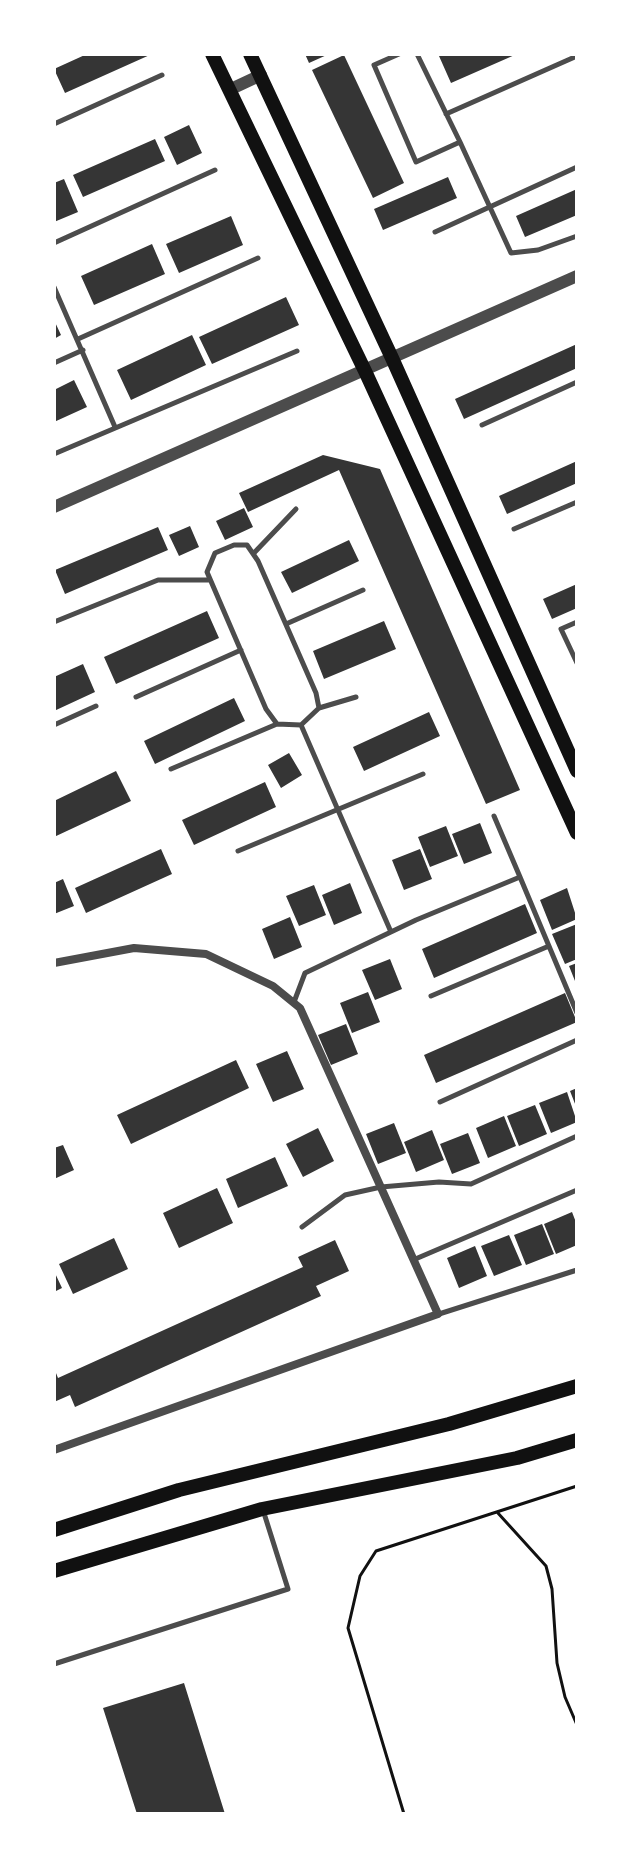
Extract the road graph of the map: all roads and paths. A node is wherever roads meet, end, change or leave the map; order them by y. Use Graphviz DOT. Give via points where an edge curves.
graph roads {
  1 [pos="212,54"];
  2 [pos="250,54"];
  3 [pos="399,54"];
  4 [pos="417,54"];
  5 [pos="577,56"];
  6 [pos="162,75"];
  7 [pos="261,75"];
  8 [pos="229,90"];
  9 [pos="446,114"];
  10 [pos="54,124"];
  11 [pos="461,145"];
  12 [pos="577,167"];
  13 [pos="215,170"];
  14 [pos="490,207"];
  15 [pos="435,232"];
  16 [pos="577,236"];
  17 [pos="54,243"];
  18 [pos="258,258"];
  19 [pos="577,276"];
  20 [pos="54,287"];
  21 [pos="78,339"];
  22 [pos="83,350"];
  23 [pos="297,351"];
  24 [pos="392,358"];
  25 [pos="54,363"];
  26 [pos="365,371"];
  27 [pos="577,382"];
  28 [pos="482,425"];
  29 [pos="115,427"];
  30 [pos="54,454"];
  31 [pos="577,502"];
  32 [pos="54,507"];
  33 [pos="296,509"];
  34 [pos="514,529"];
  35 [pos="253,554"];
  36 [pos="210,580"];
  37 [pos="363,590"];
  38 [pos="54,622"];
  39 [pos="577,622"];
  40 [pos="286,624"];
  41 [pos="241,650"];
  42 [pos="577,663"];
  43 [pos="136,697"];
  44 [pos="356,697"];
  45 [pos="96,706"];
  46 [pos="319,708"];
  47 [pos="277,724"];
  48 [pos="54,725"];
  49 [pos="301,725"];
  50 [pos="171,769"];
  51 [pos="577,771"];
  52 [pos="423,774"];
  53 [pos="337,809"];
  54 [pos="494,816"];
  55 [pos="577,833"];
  56 [pos="238,851"];
  57 [pos="520,877"];
  58 [pos="391,932"];
  59 [pos="549,946"];
  60 [pos="54,963"];
  61 [pos="431,996"];
  62 [pos="294,1003"];
  63 [pos="577,1013"];
  64 [pos="577,1040"];
  65 [pos="440,1102"];
  66 [pos="577,1136"];
  67 [pos="381,1187"];
  68 [pos="577,1190"];
  69 [pos="302,1227"];
  70 [pos="413,1260"];
  71 [pos="577,1270"];
  72 [pos="438,1314"];
  73 [pos="577,1386"];
  74 [pos="577,1440"];
  75 [pos="54,1450"];
  76 [pos="577,1486"];
  77 [pos="262,1509"];
  78 [pos="497,1512"];
  79 [pos="54,1530"];
  80 [pos="54,1569"];
  81 [pos="54,1664"];
  82 [pos="577,1725"];
  83 [pos="404,1814"];
  1 -- 8 [label="main road"];
  2 -- 7 [label="main road"];
  3 -- 11 [label="lane" via="374,65 416,162"];
  4 -- 9 [label="lane"];
  5 -- 9 [label="lane"];
  6 -- 10 [label="lane"];
  7 -- 8 [label="street"];
  7 -- 24 [label="main road"];
  8 -- 26 [label="main road"];
  9 -- 11 [label="lane"];
  11 -- 14 [label="lane"];
  12 -- 14 [label="lane"];
  13 -- 17 [label="lane"];
  14 -- 15 [label="lane"];
  14 -- 16 [label="lane" via="511,253"];
  18 -- 21 [label="lane"];
  19 -- 24 [label="street"];
  20 -- 21 [label="lane"];
  21 -- 22 [label="lane"];
  22 -- 25 [label="lane"];
  22 -- 29 [label="lane"];
  23 -- 29 [label="lane"];
  24 -- 26 [label="street"];
  24 -- 51 [label="main road"];
  26 -- 32 [label="street"];
  26 -- 55 [label="main road"];
  27 -- 28 [label="lane"];
  29 -- 30 [label="lane"];
  31 -- 34 [label="lane"];
  33 -- 35 [label="lane"];
  35 -- 36 [label="lane" via="247,545 215,553 207,572"];
  35 -- 40 [label="lane"];
  36 -- 38 [label="lane" via="158,580"];
  36 -- 41 [label="lane"];
  37 -- 40 [label="lane"];
  39 -- 42 [label="lane" via="561,629"];
  40 -- 46 [label="lane"];
  41 -- 43 [label="lane"];
  41 -- 47 [label="lane"];
  44 -- 46 [label="lane"];
  45 -- 48 [label="lane"];
  46 -- 49 [label="lane"];
  47 -- 49 [label="lane"];
  47 -- 50 [label="lane"];
  49 -- 53 [label="lane"];
  52 -- 53 [label="lane"];
  53 -- 56 [label="lane"];
  53 -- 58 [label="lane"];
  54 -- 57 [label="lane"];
  57 -- 58 [label="lane"];
  57 -- 59 [label="lane"];
  58 -- 62 [label="lane" via="305,973"];
  59 -- 61 [label="lane"];
  59 -- 63 [label="lane"];
  60 -- 62 [label="street" via="134,948 206,954 273,986"];
  62 -- 67 [label="street"];
  64 -- 65 [label="lane"];
  66 -- 67 [label="lane" via="471,1184"];
  67 -- 69 [label="lane" via="345,1195"];
  67 -- 70 [label="street"];
  68 -- 70 [label="lane"];
  70 -- 72 [label="street"];
  71 -- 72 [label="lane"];
  72 -- 75 [label="street"];
  73 -- 79 [label="main road" via="449,1424 179,1490"];
  74 -- 77 [label="main road" via="517,1458"];
  76 -- 78 [label="path"];
  77 -- 80 [label="main road"];
  77 -- 81 [label="lane" via="288,1589"];
  78 -- 82 [label="path" via="546,1566 557,1663"];
  78 -- 83 [label="path" via="376,1551 360,1576 348,1628"];
}
